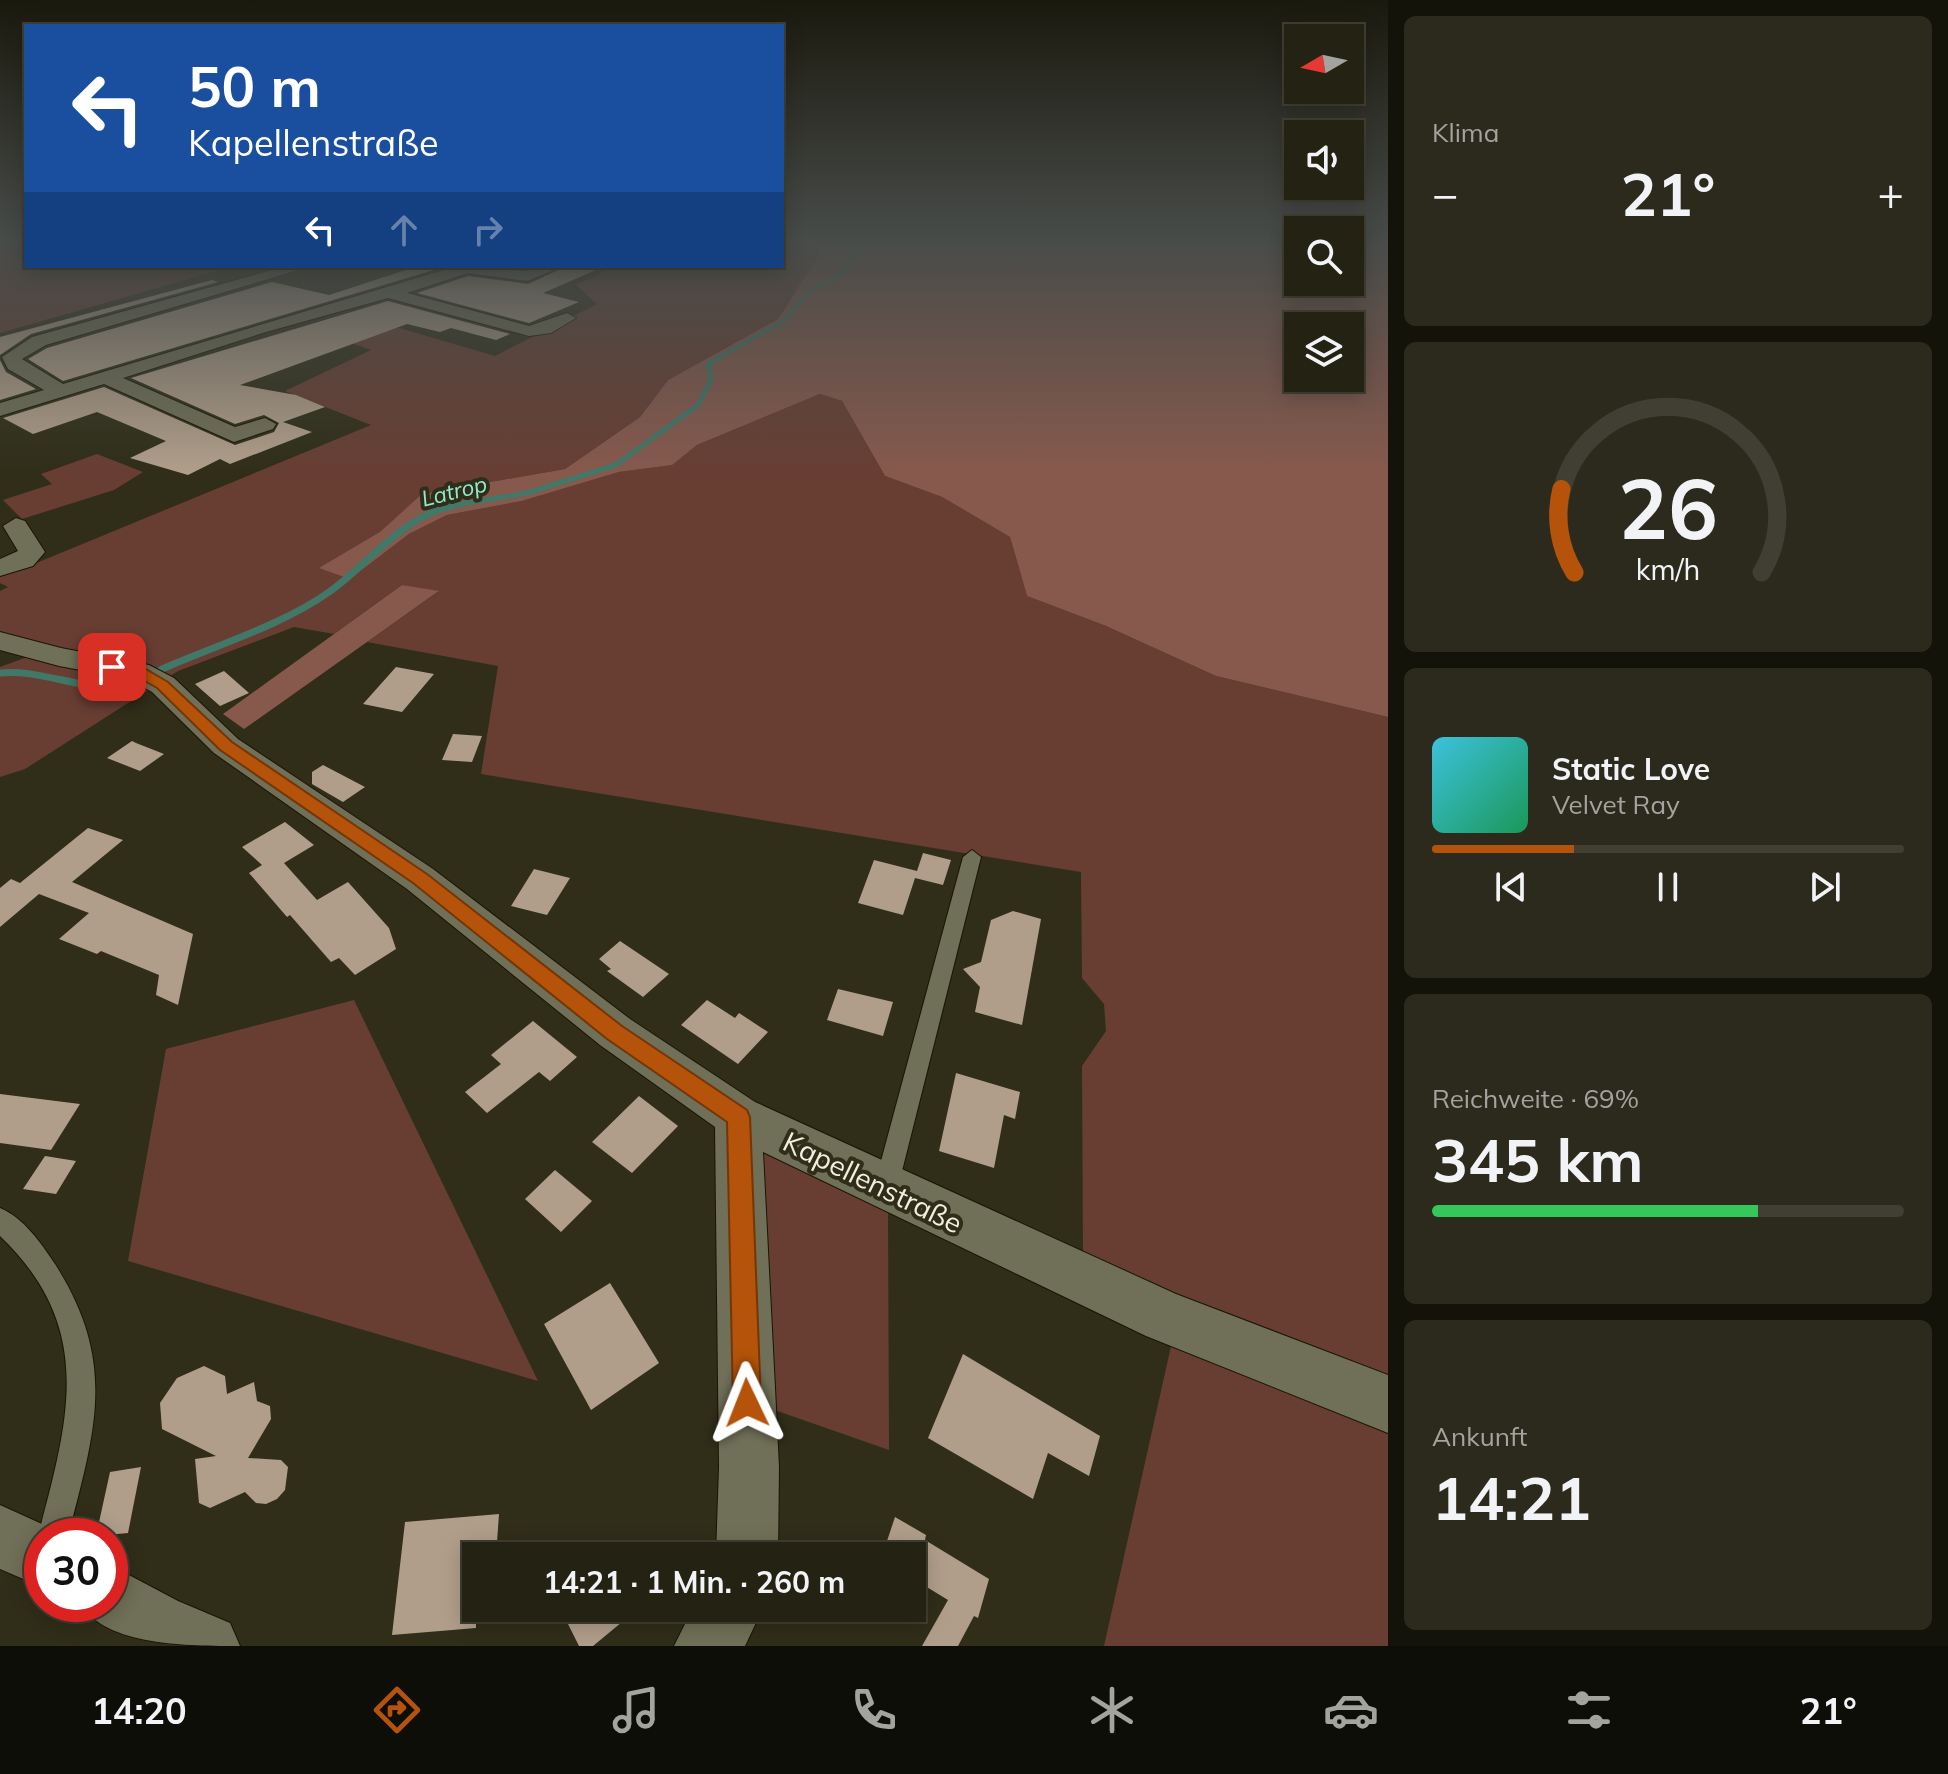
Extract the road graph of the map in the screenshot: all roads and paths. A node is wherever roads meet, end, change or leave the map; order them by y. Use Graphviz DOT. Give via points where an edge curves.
graph roads {
  1 [pos="117,319"];
  2 [pos="290,319"];
  3 [pos="484,319"];
  4 [pos="565,319"];
  5 [pos="105,377"];
  6 [pos="61,391"];
  7 [pos="0,410"];
  8 [pos="265,424"];
  9 [pos="16,526"];
  10 [pos="0,568"];
  11 [pos="0,641"];
  12 [pos="972,857"];
  13 [pos="738,1117"];
  14 [pos="885,1189"];
  15 [pos="0,1220"];
  16 [pos="1388,1404"];
  17 [pos="57,1518"];
  18 [pos="0,1536"];
  19 [pos="747,1542"];
  20 [pos="24,1547"];
  21 [pos="722,1622"];
  22 [pos="707,1646"];
  1 -- 6 [label="street" via="39,341 12,357 15,365"];
  2 -- 5 [label="street"];
  3 -- 4 [label="street" via="529,331"];
  5 -- 6 [label="street"];
  5 -- 8 [label="street" via="234,435"];
  6 -- 7 [label="street"];
  9 -- 10 [label="street" via="32,552"];
  11 -- 13 [label="street, Kapellenstraße" via="154,679 226,746 420,879 615,1032"];
  12 -- 14 [label="lane"];
  13 -- 14 [label="street, Kapellenstraße"];
  13 -- 19 [label="street"];
  14 -- 16 [label="street, Kapellenstraße" via="1165,1317"];
  15 -- 17 [label="lane" via="58,1289 81,1346 85,1407"];
  18 -- 20 [label="street"];
  21 -- 22 [label="street"];
}
